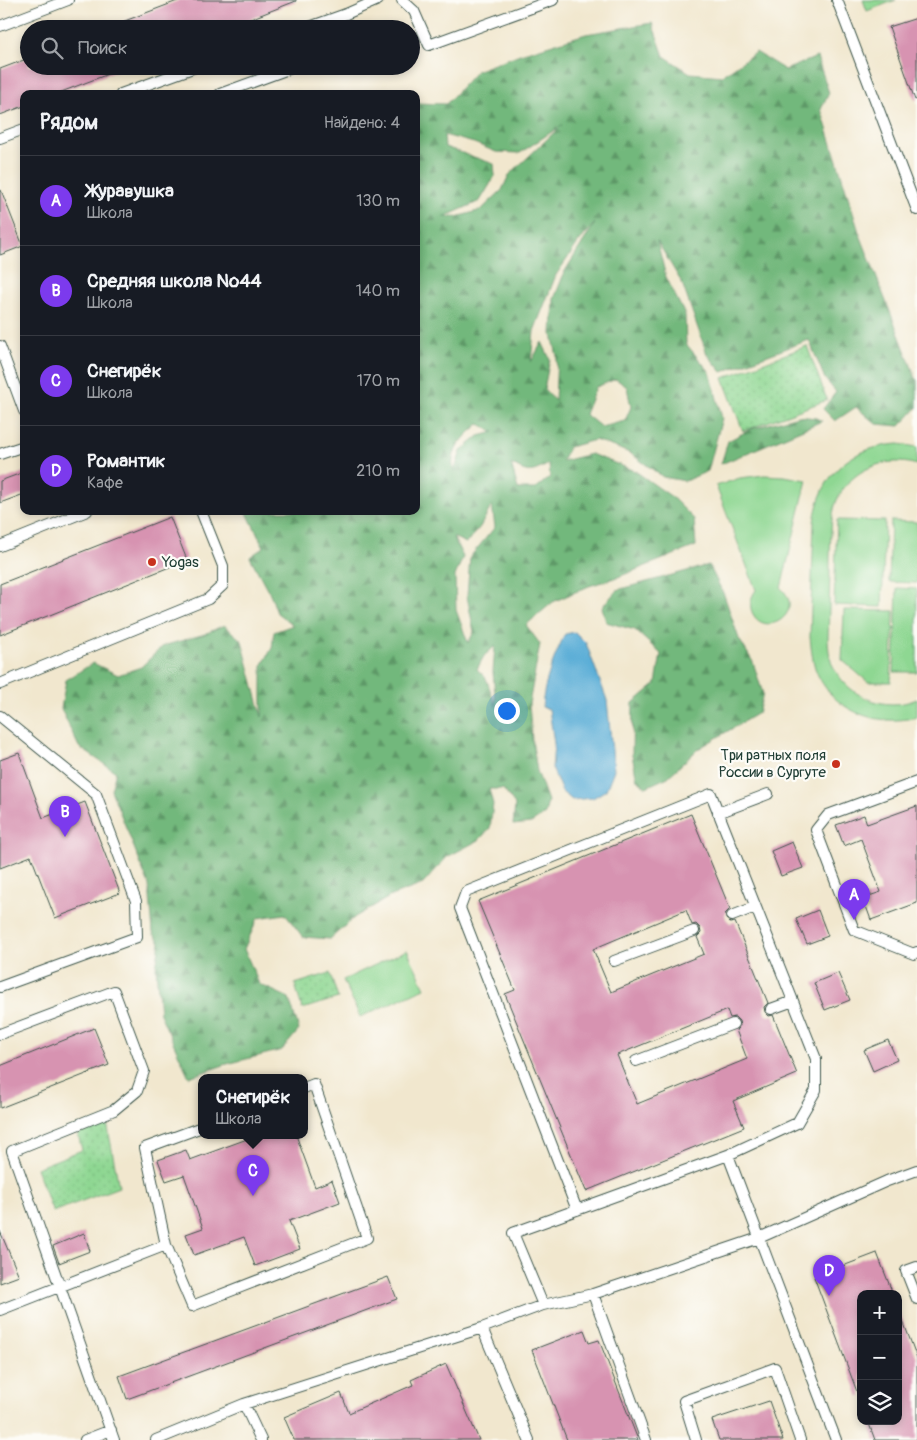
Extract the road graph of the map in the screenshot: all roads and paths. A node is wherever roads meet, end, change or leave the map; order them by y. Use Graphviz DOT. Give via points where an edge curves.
graph roads {
  1 [pos="68,0"];
  2 [pos="378,0"];
  3 [pos="402,0"];
  4 [pos="553,0"];
  5 [pos="837,0"];
  6 [pos="329,20"];
  7 [pos="418,20"];
  8 [pos="420,25"];
  9 [pos="0,26"];
  10 [pos="173,75"];
  11 [pos="272,75"];
  12 [pos="132,90"];
  13 [pos="231,90"];
  14 [pos="20,130"];
  15 [pos="0,138"];
  16 [pos="917,210"];
  17 [pos="0,346"];
  18 [pos="20,400"];
  19 [pos="20,447"];
  20 [pos="0,454"];
  21 [pos="77,515"];
  22 [pos="204,515"];
  23 [pos="0,546"];
  24 [pos="0,684"];
  25 [pos="0,716"];
  26 [pos="917,782"];
  27 [pos="768,794"];
  28 [pos="718,813"];
  29 [pos="756,907"];
  30 [pos="732,916"];
  31 [pos="694,931"];
  32 [pos="917,952"];
  33 [pos="614,961"];
  34 [pos="0,987"];
  35 [pos="793,1001"];
  36 [pos="771,1010"];
  37 [pos="733,1024"];
  38 [pos="0,1034"];
  39 [pos="636,1062"];
  40 [pos="308,1086"];
  41 [pos="198,1128"];
  42 [pos="728,1155"];
  43 [pos="917,1170"];
  44 [pos="577,1210"];
  45 [pos="759,1238"];
  46 [pos="166,1245"];
  47 [pos="917,1267"];
  48 [pos="60,1288"];
  49 [pos="593,1294"];
  50 [pos="917,1299"];
  51 [pos="543,1305"];
  52 [pos="0,1310"];
  53 [pos="482,1328"];
  54 [pos="244,1404"];
  55 [pos="112,1435"];
  56 [pos="85,1440"];
  57 [pos="156,1440"];
  58 [pos="261,1440"];
  59 [pos="529,1440"];
  60 [pos="646,1440"];
  61 [pos="696,1440"];
  62 [pos="800,1440"];
  63 [pos="836,1440"];
  1 -- 9 [label="lane"];
  2 -- 6 [label="lane"];
  3 -- 7 [label="lane" via="414,11"];
  4 -- 8 [label="lane" via="429,45"];
  5 -- 16 [label="lane"];
  10 -- 12 [label="lane"];
  11 -- 13 [label="lane"];
  14 -- 15 [label="lane"];
  17 -- 18 [label="lane"];
  19 -- 20 [label="lane"];
  21 -- 23 [label="lane"];
  22 -- 24 [label="lane" via="224,566 223,585 208,599"];
  25 -- 34 [label="lane" via="96,794 136,901 136,937"];
  26 -- 32 [label="lane" via="828,815 816,830 854,930 914,954"];
  27 -- 28 [label="lane"];
  28 -- 29 [label="lane"];
  28 -- 44 [label="lane" via="711,794 466,892 460,908"];
  29 -- 30 [label="lane"];
  29 -- 35 [label="lane"];
  31 -- 33 [label="lane"];
  35 -- 36 [label="lane"];
  35 -- 42 [label="lane" via="816,1059 816,1090 797,1123"];
  37 -- 39 [label="lane"];
  38 -- 48 [label="lane" via="114,991 144,1071 137,1091 114,1110 12,1151"];
  40 -- 46 [label="lane" via="314,1084 367,1238 192,1306"];
  41 -- 46 [label="lane" via="145,1148"];
  42 -- 44 [label="lane"];
  42 -- 45 [label="lane"];
  43 -- 45 [label="lane"];
  44 -- 51 [label="lane" via="513,1233"];
  45 -- 49 [label="lane"];
  45 -- 63 [label="lane"];
  46 -- 48 [label="lane"];
  47 -- 50 [label="lane" via="906,1271"];
  48 -- 52 [label="lane"];
  48 -- 55 [label="lane"];
  49 -- 51 [label="lane"];
  49 -- 60 [label="lane"];
  51 -- 53 [label="lane"];
  53 -- 54 [label="lane"];
  53 -- 59 [label="lane"];
  54 -- 57 [label="lane"];
  54 -- 58 [label="lane"];
  55 -- 56 [label="lane"];
  61 -- 62 [label="lane" via="684,1401 775,1368"];
}
